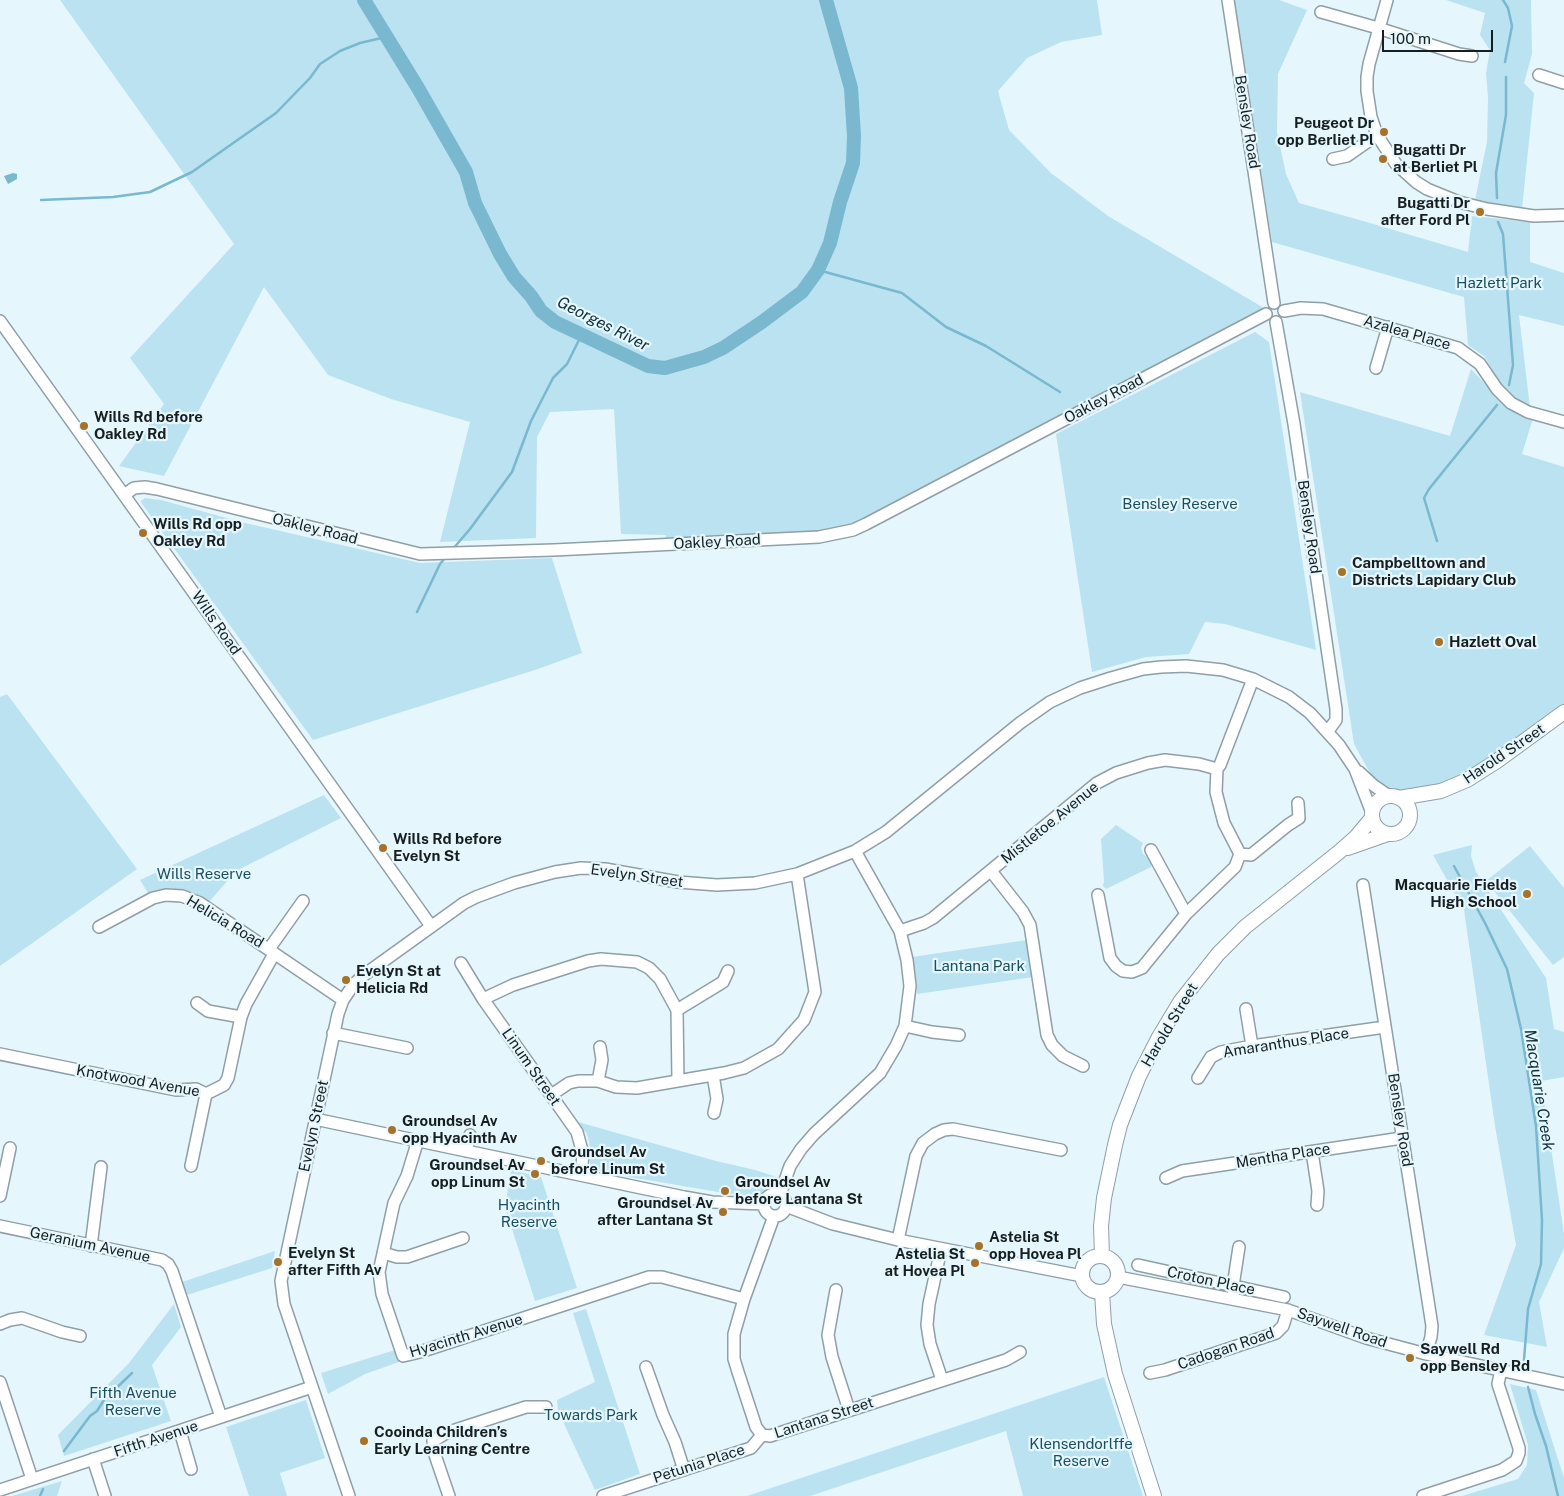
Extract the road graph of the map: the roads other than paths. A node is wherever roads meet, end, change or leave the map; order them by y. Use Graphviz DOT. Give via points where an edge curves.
graph roads {
  1 [pos="1228,0"];
  2 [pos="1386,0"];
  3 [pos="1321,12"];
  4 [pos="1378,28"];
  5 [pos="1472,56"];
  6 [pos="1539,75"];
  7 [pos="1564,83"];
  8 [pos="1377,135"];
  9 [pos="1333,159"];
  10 [pos="1564,215"];
  11 [pos="1274,304"];
  12 [pos="1284,311"];
  13 [pos="1266,314"];
  14 [pos="0,321"];
  15 [pos="1276,322"];
  16 [pos="1388,327"];
  17 [pos="1376,368"];
  18 [pos="1564,422"];
  19 [pos="124,495"];
  20 [pos="1253,679"];
  21 [pos="1564,712"];
  22 [pos="1328,730"];
  23 [pos="1216,769"];
  24 [pos="1355,769"];
  25 [pos="1441,791"];
  26 [pos="1394,797"];
  27 [pos="1298,803"];
  28 [pos="1372,815"];
  29 [pos="1410,818"];
  30 [pos="1388,834"];
  31 [pos="1151,850"];
  32 [pos="854,851"];
  33 [pos="1339,852"];
  34 [pos="1240,854"];
  35 [pos="991,871"];
  36 [pos="797,874"];
  37 [pos="1363,885"];
  38 [pos="1098,895"];
  39 [pos="303,901"];
  40 [pos="1186,914"];
  41 [pos="431,926"];
  42 [pos="98,927"];
  43 [pos="900,931"];
  44 [pos="272,952"];
  45 [pos="461,964"];
  46 [pos="728,971"];
  47 [pos="483,999"];
  48 [pos="343,1000"];
  49 [pos="197,1003"];
  50 [pos="1246,1009"];
  51 [pos="677,1010"];
  52 [pos="241,1017"];
  53 [pos="904,1026"];
  54 [pos="1385,1027"];
  55 [pos="333,1033"];
  56 [pos="959,1035"];
  57 [pos="1252,1046"];
  58 [pos="600,1047"];
  59 [pos="407,1048"];
  60 [pos="0,1054"];
  61 [pos="1083,1066"];
  62 [pos="713,1075"];
  63 [pos="1198,1078"];
  64 [pos="598,1081"];
  65 [pos="678,1082"];
  66 [pos="206,1094"];
  67 [pos="551,1096"];
  68 [pos="714,1113"];
  69 [pos="315,1119"];
  70 [pos="470,1135"];
  71 [pos="1402,1138"];
  72 [pos="418,1140"];
  73 [pos="10,1148"];
  74 [pos="1061,1150"];
  75 [pos="466,1151"];
  76 [pos="1312,1152"];
  77 [pos="191,1166"];
  78 [pos="101,1167"];
  79 [pos="581,1175"];
  80 [pos="1166,1178"];
  81 [pos="780,1195"];
  82 [pos="0,1196"];
  83 [pos="764,1204"];
  84 [pos="1317,1205"];
  85 [pos="786,1206"];
  86 [pos="774,1216"];
  87 [pos="0,1226"];
  88 [pos="462,1238"];
  89 [pos="898,1240"];
  90 [pos="91,1246"];
  91 [pos="1239,1248"];
  92 [pos="941,1249"];
  93 [pos="383,1253"];
  94 [pos="1102,1256"];
  95 [pos="1138,1265"];
  96 [pos="1082,1276"];
  97 [pos="1118,1277"];
  98 [pos="1233,1286"];
  99 [pos="836,1290"];
  100 [pos="1102,1292"];
  101 [pos="1284,1297"];
  102 [pos="744,1298"];
  103 [pos="1234,1299"];
  104 [pos="1288,1310"];
  105 [pos="0,1324"];
  106 [pos="80,1336"];
  107 [pos="1020,1352"];
  108 [pos="1426,1354"];
  109 [pos="646,1367"];
  110 [pos="1502,1370"];
  111 [pos="1150,1373"];
  112 [pos="942,1380"];
  113 [pos="0,1382"];
  114 [pos="1564,1384"];
  115 [pos="312,1387"];
  116 [pos="546,1407"];
  117 [pos="849,1410"];
  118 [pos="221,1418"];
  119 [pos="180,1431"];
  120 [pos="762,1435"];
  121 [pos="93,1459"];
  122 [pos="191,1469"];
  123 [pos="684,1470"];
  124 [pos="32,1479"];
  125 [pos="0,1490"];
  126 [pos="105,1496"];
  127 [pos="349,1496"];
  128 [pos="449,1496"];
  129 [pos="603,1496"];
  130 [pos="1154,1496"];
  131 [pos="1423,1496"];
  1 -- 11 [label="street, Bensley Road"];
  2 -- 4 [label="street"];
  3 -- 4 [label="street"];
  4 -- 5 [label="street"];
  4 -- 8 [label="street" via="1367,77 1369,104"];
  6 -- 7 [label="street"];
  8 -- 9 [label="street" via="1347,156"];
  8 -- 10 [label="street" via="1405,174 1443,197 1487,209 1534,216"];
  11 -- 12 [label="street"];
  11 -- 13 [label="street" via="1268,306"];
  12 -- 15 [label="street"];
  12 -- 16 [label="street, Azalea Place" via="1323,309"];
  13 -- 15 [label="street"];
  13 -- 19 [label="street, Oakley Road" via="866,524 833,535 420,554 157,489 134,488"];
  14 -- 19 [label="street, Wills Road"];
  15 -- 22 [label="street, Bensley Road" via="1335,702 1336,720"];
  16 -- 17 [label="street"];
  16 -- 18 [label="street, Azalea Place" via="1458,348 1480,364 1510,403 1528,412"];
  19 -- 41 [label="street, Wills Road"];
  20 -- 22 [label="street, Evelyn Street" via="1289,697"];
  20 -- 23 [label="street"];
  20 -- 32 [label="street, Evelyn Street" via="1213,668 1171,666 1143,669 1080,688 1039,709 896,825"];
  21 -- 25 [label="main road, Harold Street" via="1467,780"];
  22 -- 24 [label="street, Evelyn Street"];
  23 -- 34 [label="street" via="1216,792 1224,823"];
  23 -- 35 [label="street, Mistletoe Avenue" via="1165,760 1116,773 1097,784"];
  24 -- 26 [label="street, Evelyn Street"];
  24 -- 28 [label="street, Evelyn Street"];
  25 -- 26 [label="main road, Harold Street"];
  25 -- 29 [label="main road, Harold Street" via="1427,799"];
  26 -- 28 [label="main road" via="1378,802"];
  26 -- 29 [label="main road" via="1406,804"];
  27 -- 34 [label="street" via="1299,818 1251,855"];
  28 -- 30 [label="main road" via="1379,830"];
  28 -- 33 [label="main road, Harold Street" via="1356,837"];
  29 -- 30 [label="main road" via="1402,831"];
  30 -- 33 [label="main road, Harold Street"];
  31 -- 40 [label="street"];
  32 -- 36 [label="street, Evelyn Street"];
  32 -- 43 [label="street"];
  33 -- 94 [label="main road, Harold Street" via="1244,927 1180,1002 1159,1037 1132,1094 1115,1145 1104,1198"];
  34 -- 40 [label="street" via="1235,867"];
  35 -- 43 [label="street, Mistletoe Avenue" via="933,918"];
  35 -- 61 [label="street" via="1030,925 1047,1035 1063,1056"];
  36 -- 41 [label="street, Evelyn Street" via="754,883 718,885 678,882 605,869 569,869 476,897"];
  36 -- 62 [label="street" via="815,992 808,1012 778,1049 744,1068"];
  37 -- 54 [label="street, Bensley Road"];
  38 -- 40 [label="street" via="1110,958 1122,971 1142,968"];
  39 -- 44 [label="street, Knotwood Avenue"];
  41 -- 48 [label="street, Evelyn Street" via="364,975"];
  42 -- 44 [label="street, Helicia Road" via="153,898 182,896 200,903"];
  43 -- 53 [label="street" via="910,986"];
  44 -- 48 [label="street, Helicia Road"];
  44 -- 52 [label="street, Knotwood Avenue"];
  45 -- 47 [label="street, Linum Street"];
  46 -- 51 [label="street" via="724,982"];
  47 -- 51 [label="street" via="588,961 610,960 636,962 649,968 660,979"];
  47 -- 67 [label="street, Linum Street"];
  48 -- 55 [label="street, Evelyn Street"];
  49 -- 52 [label="street" via="208,1011"];
  50 -- 57 [label="street"];
  51 -- 65 [label="street"];
  52 -- 66 [label="street, Knotwood Avenue" via="228,1078 224,1085"];
  53 -- 56 [label="street"];
  53 -- 81 [label="street" via="880,1073 801,1149 790,1166"];
  54 -- 57 [label="street, Amaranthus Place"];
  54 -- 71 [label="street, Bensley Road"];
  55 -- 59 [label="street"];
  55 -- 69 [label="street, Evelyn Street"];
  57 -- 63 [label="street, Amaranthus Place" via="1211,1057"];
  58 -- 64 [label="street" via="602,1060"];
  60 -- 66 [label="street, Knotwood Avenue" via="176,1090 196,1089"];
  62 -- 65 [label="street"];
  62 -- 68 [label="street" via="717,1099"];
  64 -- 65 [label="street" via="616,1087 637,1088"];
  64 -- 67 [label="street" via="569,1083"];
  66 -- 77 [label="street"];
  67 -- 79 [label="street, Linum Street" via="580,1139 583,1154"];
  69 -- 72 [label="street"];
  69 -- 115 [label="street, Evelyn Street" via="281,1281 284,1304"];
  70 -- 75 [label="street"];
  71 -- 76 [label="street, Mentha Place"];
  71 -- 108 [label="street, Bensley Road" via="1432,1326"];
  72 -- 75 [label="street"];
  72 -- 93 [label="street, Hyacinth Avenue" via="407,1176 394,1202"];
  73 -- 82 [label="street"];
  74 -- 89 [label="street" via="952,1129 935,1134 916,1156"];
  75 -- 79 [label="street"];
  76 -- 80 [label="street, Mentha Place" via="1182,1171"];
  76 -- 84 [label="street"];
  78 -- 90 [label="street"];
  79 -- 83 [label="street" via="712,1202"];
  81 -- 83 [label="street" via="770,1195"];
  81 -- 85 [label="street"];
  83 -- 86 [label="street" via="766,1212"];
  85 -- 86 [label="street" via="782,1214"];
  85 -- 89 [label="street" via="833,1224"];
  86 -- 102 [label="street, Lantana Street"];
  87 -- 90 [label="street, Geranium Avenue"];
  88 -- 93 [label="street" via="407,1257"];
  89 -- 92 [label="street"];
  90 -- 118 [label="street, Geranium Avenue" via="162,1260 168,1264"];
  91 -- 98 [label="street"];
  92 -- 96 [label="street"];
  92 -- 112 [label="street" via="926,1325"];
  93 -- 102 [label="street, Hyacinth Avenue" via="379,1272 382,1294 403,1356 650,1277 662,1277"];
  94 -- 96 [label="main road" via="1088,1260"];
  94 -- 97 [label="main road" via="1114,1262"];
  95 -- 98 [label="street, Croton Place"];
  96 -- 100 [label="main road" via="1088,1288"];
  97 -- 100 [label="main road" via="1112,1288"];
  97 -- 103 [label="street, Saywell Road"];
  98 -- 101 [label="street, Croton Place"];
  98 -- 103 [label="street"];
  99 -- 117 [label="street" via="828,1335"];
  100 -- 130 [label="main road" via="1112,1364"];
  102 -- 120 [label="street, Lantana Street" via="734,1334 734,1359 756,1427"];
  103 -- 104 [label="street, Saywell Road"];
  104 -- 108 [label="street, Saywell Road" via="1366,1338"];
  104 -- 111 [label="street, Cadogan Road" via="1283,1326 1276,1333"];
  105 -- 106 [label="street" via="22,1318"];
  107 -- 112 [label="street, Lantana Street" via="1006,1360"];
  108 -- 110 [label="street, Saywell Road"];
  109 -- 123 [label="street"];
  110 -- 114 [label="street, Saywell Road"];
  110 -- 131 [label="street" via="1498,1384 1519,1448 1518,1457 1502,1470"];
  112 -- 117 [label="street, Lantana Street"];
  113 -- 124 [label="street"];
  115 -- 118 [label="street, Fifth Avenue"];
  115 -- 127 [label="street, Evelyn Street"];
  116 -- 128 [label="street" via="526,1407 446,1433 433,1441"];
  117 -- 120 [label="street, Lantana Street" via="770,1436"];
  118 -- 119 [label="street, Fifth Avenue"];
  119 -- 121 [label="street, Fifth Avenue"];
  119 -- 122 [label="street"];
  120 -- 123 [label="street, Petunia Place" via="751,1448"];
  121 -- 124 [label="street, Fifth Avenue"];
  121 -- 126 [label="street"];
  123 -- 129 [label="street, Petunia Place"];
  124 -- 125 [label="street, Fifth Avenue"];
}
